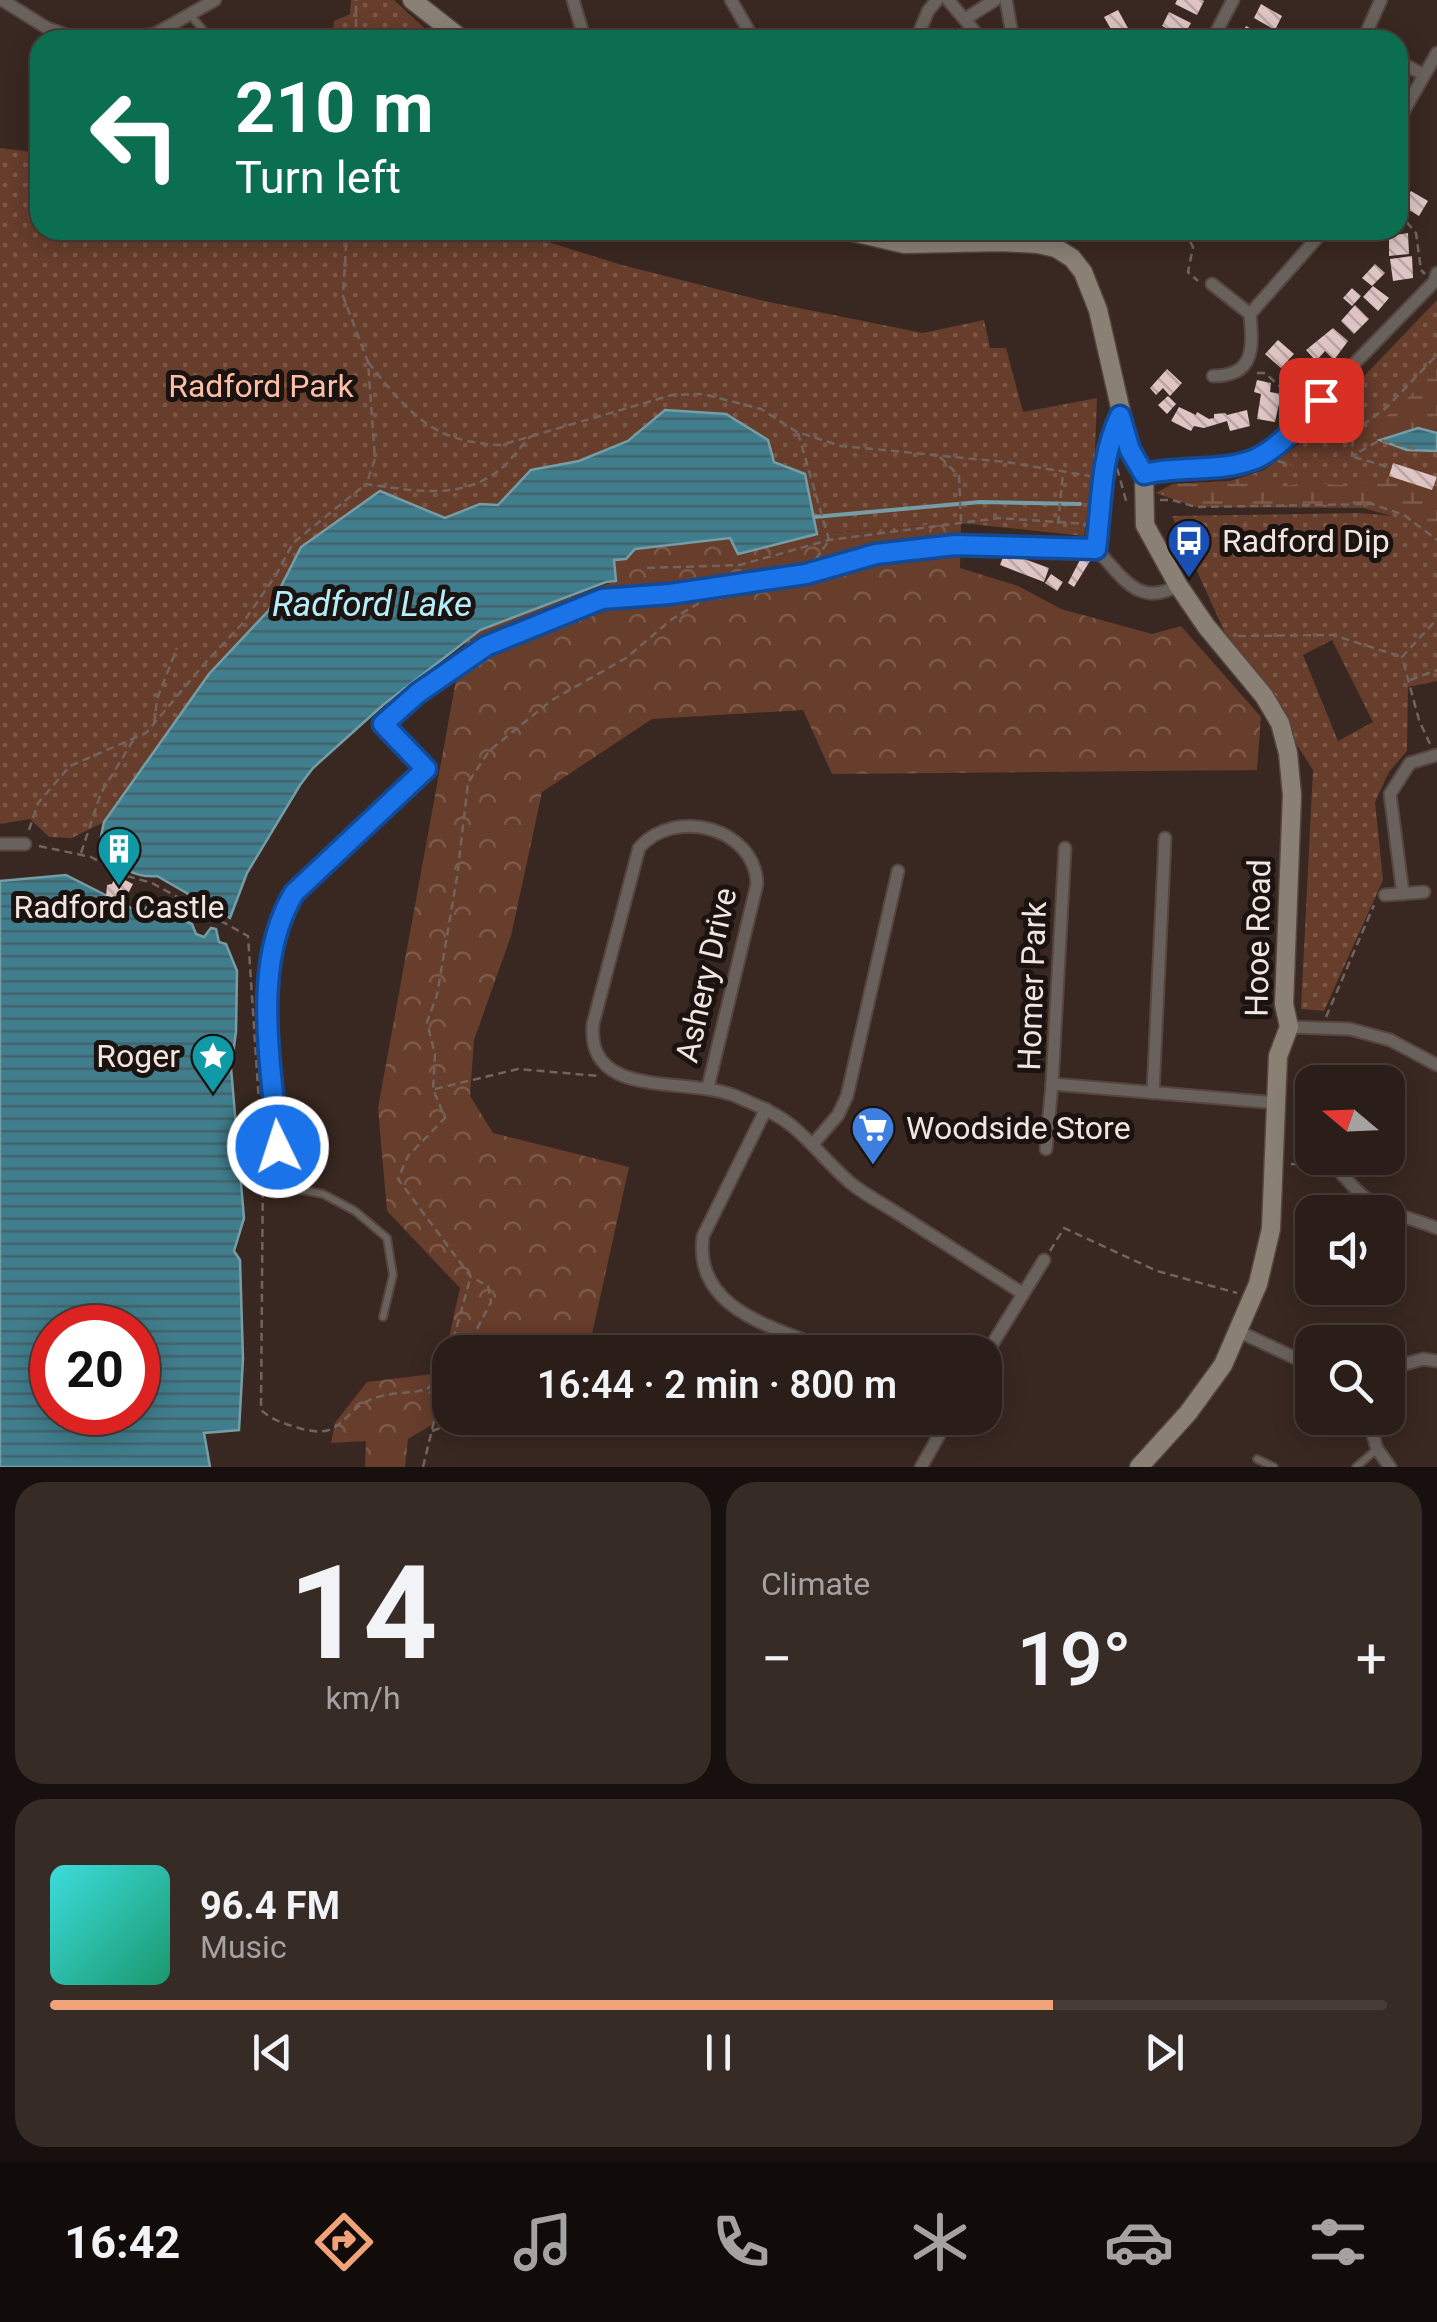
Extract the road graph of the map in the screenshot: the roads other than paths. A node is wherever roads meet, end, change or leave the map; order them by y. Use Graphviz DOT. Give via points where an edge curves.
graph roads {
  1 [pos="2,0"];
  2 [pos="216,0"];
  3 [pos="412,0"];
  4 [pos="435,0"];
  5 [pos="573,0"];
  6 [pos="731,0"];
  7 [pos="938,0"];
  8 [pos="948,0"];
  9 [pos="995,0"];
  10 [pos="1006,0"];
  11 [pos="1233,0"];
  12 [pos="1381,0"];
  13 [pos="190,15"];
  14 [pos="965,19"];
  15 [pos="433,20"];
  16 [pos="52,30"];
  17 [pos="162,30"];
  18 [pos="203,30"];
  19 [pos="448,30"];
  20 [pos="583,30"];
  21 [pos="748,30"];
  22 [pos="920,30"];
  23 [pos="974,30"];
  24 [pos="1011,30"];
  25 [pos="1217,30"];
  26 [pos="1367,30"];
  27 [pos="1437,54"];
  28 [pos="1408,66"];
  29 [pos="1424,74"];
  30 [pos="1408,103"];
  31 [pos="887,240"];
  32 [pos="1038,240"];
  33 [pos="1058,240"];
  34 [pos="1315,240"];
  35 [pos="1435,277"];
  36 [pos="1212,284"];
  37 [pos="1250,314"];
  38 [pos="1213,376"];
  39 [pos="1120,416"];
  40 [pos="1144,474"];
  41 [pos="1096,549"];
  42 [pos="1178,585"];
  43 [pos="1435,755"];
  44 [pos="1165,838"];
  45 [pos="0,844"];
  46 [pos="25,844"];
  47 [pos="1065,848"];
  48 [pos="898,871"];
  49 [pos="1424,892"];
  50 [pos="1403,894"];
  51 [pos="1385,895"];
  52 [pos="1289,1027"];
  53 [pos="1437,1065"];
  54 [pos="1052,1084"];
  55 [pos="708,1087"];
  56 [pos="1153,1092"];
  57 [pos="1277,1103"];
  58 [pos="766,1109"];
  59 [pos="812,1144"];
  60 [pos="1046,1149"];
  61 [pos="1344,1176"];
  62 [pos="1437,1228"];
  63 [pos="1044,1260"];
  64 [pos="1022,1293"];
  65 [pos="383,1317"];
  66 [pos="1240,1332"];
  67 [pos="794,1335"];
  68 [pos="997,1335"];
  69 [pos="1295,1358"];
  70 [pos="1437,1361"];
  71 [pos="1405,1364"];
  72 [pos="939,1435"];
  73 [pos="1373,1435"];
  74 [pos="1377,1449"];
  75 [pos="1257,1459"];
  76 [pos="921,1467"];
  77 [pos="1139,1467"];
  78 [pos="1274,1467"];
  79 [pos="1356,1467"];
  80 [pos="1390,1467"];
  1 -- 16 [label="street"];
  2 -- 13 [label="street"];
  3 -- 15 [label="street"];
  4 -- 15 [label="street"];
  5 -- 20 [label="street"];
  6 -- 21 [label="street"];
  7 -- 22 [label="street"];
  8 -- 14 [label="street"];
  9 -- 14 [label="street"];
  10 -- 24 [label="street"];
  11 -- 25 [label="street"];
  12 -- 26 [label="street"];
  13 -- 17 [label="street"];
  13 -- 18 [label="lane"];
  14 -- 23 [label="street"];
  15 -- 19 [label="street"];
  27 -- 29 [label="street"];
  28 -- 29 [label="street"];
  29 -- 30 [label="street"];
  31 -- 32 [label="street"];
  33 -- 39 [label="street" via="1083,272 1098,310"];
  34 -- 37 [label="street"];
  35 -- 40 [label="street" via="1286,436 1255,459"];
  36 -- 37 [label="street"];
  37 -- 38 [label="street" via="1246,362 1230,376"];
  39 -- 40 [label="street"];
  39 -- 41 [label="street" via="1109,439"];
  40 -- 42 [label="street, Hooe Road" via="1150,501 1145,524"];
  41 -- 42 [label="street" via="1142,593"];
  41 -- 65 [label="lane" via="955,545 876,554 806,574 602,599 486,646 383,724 426,769 294,893 279,918 267,992 280,1186 322,1194 386,1238 393,1275"];
  42 -- 52 [label="street, Hooe Road" via="1264,696 1288,753"];
  43 -- 50 [label="street" via="1410,763 1390,794"];
  44 -- 56 [label="street"];
  45 -- 46 [label="street"];
  47 -- 54 [label="street, Homer Park"];
  48 -- 59 [label="street" via="847,1096"];
  49 -- 50 [label="street"];
  50 -- 51 [label="street"];
  52 -- 53 [label="street" via="1350,1029 1390,1040"];
  52 -- 57 [label="street, Hooe Road" via="1279,1052"];
  54 -- 56 [label="street, Homer Park"];
  54 -- 60 [label="street"];
  55 -- 55 [label="street, Ashery Drive" via="616,1075 592,1041 639,848 666,827 734,838 756,868"];
  55 -- 58 [label="street, Ashery Drive"];
  56 -- 57 [label="street, Homer Park"];
  57 -- 66 [label="street, Hooe Road" via="1271,1228"];
  58 -- 59 [label="street, Ashery Drive"];
  58 -- 67 [label="street" via="702,1236 700,1255 717,1295"];
  59 -- 64 [label="street, Ashery Drive" via="853,1184"];
  61 -- 62 [label="street" via="1370,1204"];
  63 -- 64 [label="street"];
  64 -- 68 [label="street"];
  66 -- 69 [label="street"];
  66 -- 77 [label="street, Hooe Road" via="1188,1413"];
  70 -- 71 [label="street"];
  72 -- 76 [label="street"];
  73 -- 74 [label="street"];
  74 -- 79 [label="lane"];
  74 -- 80 [label="street"];
  75 -- 78 [label="lane"];
}
